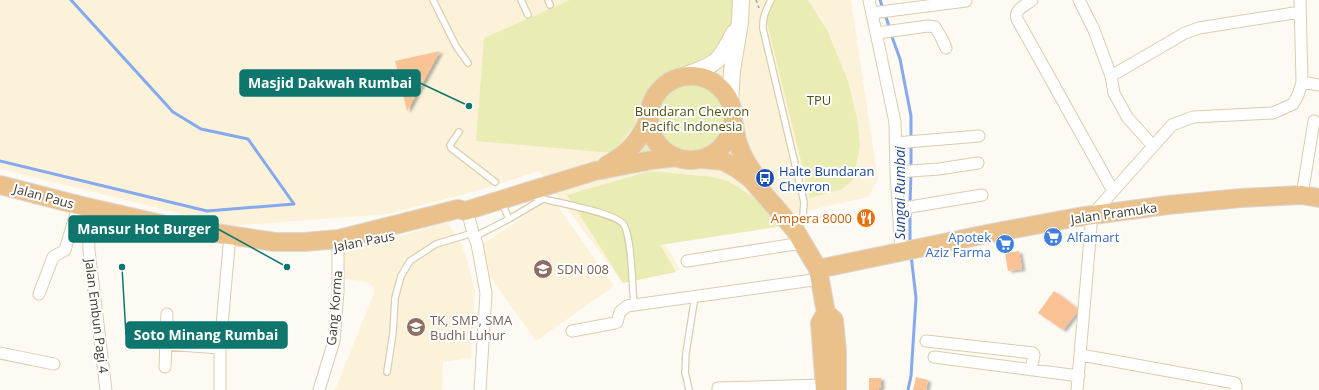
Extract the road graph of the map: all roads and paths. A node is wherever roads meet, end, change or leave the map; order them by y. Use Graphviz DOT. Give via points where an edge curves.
graph roads {
  1 [pos="521,0"];
  2 [pos="741,0"];
  3 [pos="771,0"];
  4 [pos="869,0"];
  5 [pos="1032,0"];
  6 [pos="1079,0"];
  7 [pos="1300,0"];
  8 [pos="432,1"];
  9 [pos="966,1"];
  10 [pos="880,12"];
  11 [pos="1300,12"];
  12 [pos="528,15"];
  13 [pos="740,22"];
  14 [pos="886,32"];
  15 [pos="946,48"];
  16 [pos="468,64"];
  17 [pos="684,76"];
  18 [pos="1111,76"];
  19 [pos="1302,82"];
  20 [pos="1319,85"];
  21 [pos="730,101"];
  22 [pos="649,119"];
  23 [pos="1314,121"];
  24 [pos="734,124"];
  25 [pos="459,132"];
  26 [pos="979,136"];
  27 [pos="906,142"];
  28 [pos="1153,146"];
  29 [pos="676,157"];
  30 [pos="703,159"];
  31 [pos="978,163"];
  32 [pos="595,171"];
  33 [pos="906,171"];
  34 [pos="495,182"];
  35 [pos="0,184"];
  36 [pos="1113,191"];
  37 [pos="0,194"];
  38 [pos="522,194"];
  39 [pos="982,195"];
  40 [pos="1310,197"];
  41 [pos="543,199"];
  42 [pos="501,201"];
  43 [pos="771,202"];
  44 [pos="906,207"];
  45 [pos="469,210"];
  46 [pos="82,215"];
  47 [pos="1092,215"];
  48 [pos="509,219"];
  49 [pos="476,237"];
  50 [pos="798,237"];
  51 [pos="229,246"];
  52 [pos="338,248"];
  53 [pos="901,253"];
  54 [pos="687,261"];
  55 [pos="819,274"];
  56 [pos="39,294"];
  57 [pos="695,296"];
  58 [pos="634,304"];
  59 [pos="167,314"];
  60 [pos="572,331"];
  61 [pos="926,341"];
  62 [pos="165,344"];
  63 [pos="220,348"];
  64 [pos="0,353"];
  65 [pos="1081,355"];
  66 [pos="934,357"];
  67 [pos="54,364"];
  68 [pos="165,367"];
  69 [pos="1031,369"];
  70 [pos="387,372"];
  71 [pos="1078,376"];
  72 [pos="718,388"];
  73 [pos="829,388"];
  74 [pos="106,390"];
  75 [pos="220,390"];
  76 [pos="319,390"];
  77 [pos="480,390"];
  78 [pos="689,390"];
  79 [pos="1077,390"];
  80 [pos="1236,390"];
  1 -- 12 [label="lane"];
  2 -- 13 [label="street"];
  3 -- 50 [label="lane" via="762,21 804,202"];
  4 -- 10 [label="street"];
  5 -- 36 [label="street" via="1019,9 1017,19"];
  6 -- 18 [label="street" via="1094,30"];
  7 -- 11 [label="street"];
  8 -- 16 [label="lane"];
  9 -- 10 [label="street"];
  10 -- 14 [label="street"];
  11 -- 18 [label="street" via="1199,28 1185,33"];
  11 -- 19 [label="street"];
  13 -- 17 [label="street" via="717,60"];
  13 -- 21 [label="street"];
  14 -- 15 [label="street" via="935,27"];
  14 -- 27 [label="street" via="895,122"];
  17 -- 21 [label="main road" via="695,75 715,83 724,90"];
  17 -- 22 [label="main road" via="674,79 658,90 650,108"];
  18 -- 28 [label="street" via="1114,93 1127,117"];
  19 -- 20 [label="street"];
  19 -- 28 [label="street" via="1293,104 1273,113 1193,117 1172,125"];
  21 -- 24 [label="main road"];
  22 -- 29 [label="main road" via="656,141 664,150"];
  22 -- 32 [label="main road, Jalan Paus" via="642,135 632,147 616,160"];
  23 -- 40 [label="street"];
  24 -- 30 [label="main road" via="724,145"];
  24 -- 43 [label="main road" via="742,156"];
  25 -- 34 [label="lane" via="450,145 451,148"];
  26 -- 27 [label="street"];
  27 -- 33 [label="street"];
  28 -- 36 [label="street"];
  29 -- 30 [label="main road" via="689,160"];
  29 -- 32 [label="main road, Jalan Paus"];
  30 -- 43 [label="main road" via="723,161 736,168 751,179"];
  31 -- 33 [label="street"];
  32 -- 38 [label="main road, Jalan Paus"];
  33 -- 44 [label="street"];
  35 -- 45 [label="main road, Jalan Paus" via="170,226 275,242 339,239 458,209"];
  36 -- 47 [label="street"];
  37 -- 46 [label="main road, Jalan Paus"];
  38 -- 41 [label="lane"];
  38 -- 42 [label="main road, Jalan Paus"];
  39 -- 44 [label="street"];
  40 -- 47 [label="main road, Jalan Pramuka" via="1241,198"];
  41 -- 48 [label="lane"];
  41 -- 58 [label="lane" via="586,208 623,223 630,247"];
  42 -- 45 [label="main road, Jalan Paus"];
  42 -- 48 [label="lane"];
  43 -- 50 [label="main road"];
  44 -- 53 [label="street"];
  45 -- 49 [label="street"];
  45 -- 52 [label="main road, Jalan Paus" via="445,221"];
  46 -- 51 [label="main road, Jalan Paus"];
  46 -- 56 [label="street" via="65,250 53,257"];
  46 -- 74 [label="street, Jalan Embun Pagi 4" via="89,250"];
  47 -- 53 [label="main road, Jalan Pramuka" via="1040,223"];
  47 -- 65 [label="street"];
  48 -- 49 [label="lane"];
  49 -- 70 [label="lane" via="436,244 410,261 401,276 395,298"];
  49 -- 77 [label="street" via="486,293"];
  50 -- 54 [label="street"];
  50 -- 55 [label="main road"];
  51 -- 52 [label="main road, Jalan Paus" via="274,250"];
  51 -- 63 [label="street"];
  52 -- 76 [label="street, Gang Korma" via="334,341"];
  53 -- 55 [label="main road, Jalan Pramuka"];
  55 -- 57 [label="street"];
  55 -- 73 [label="main road" via="826,319"];
  57 -- 58 [label="street"];
  57 -- 78 [label="lane" via="686,353 685,373"];
  58 -- 60 [label="street" via="622,309 615,323"];
  59 -- 62 [label="street"];
  61 -- 69 [label="street" via="1033,353"];
  62 -- 63 [label="street"];
  62 -- 68 [label="street"];
  63 -- 75 [label="street"];
  64 -- 67 [label="street"];
  65 -- 71 [label="street"];
  65 -- 80 [label="street" via="1235,383"];
  66 -- 69 [label="street"];
  69 -- 71 [label="street"];
  71 -- 79 [label="street"];
  72 -- 73 [label="street"];
}
